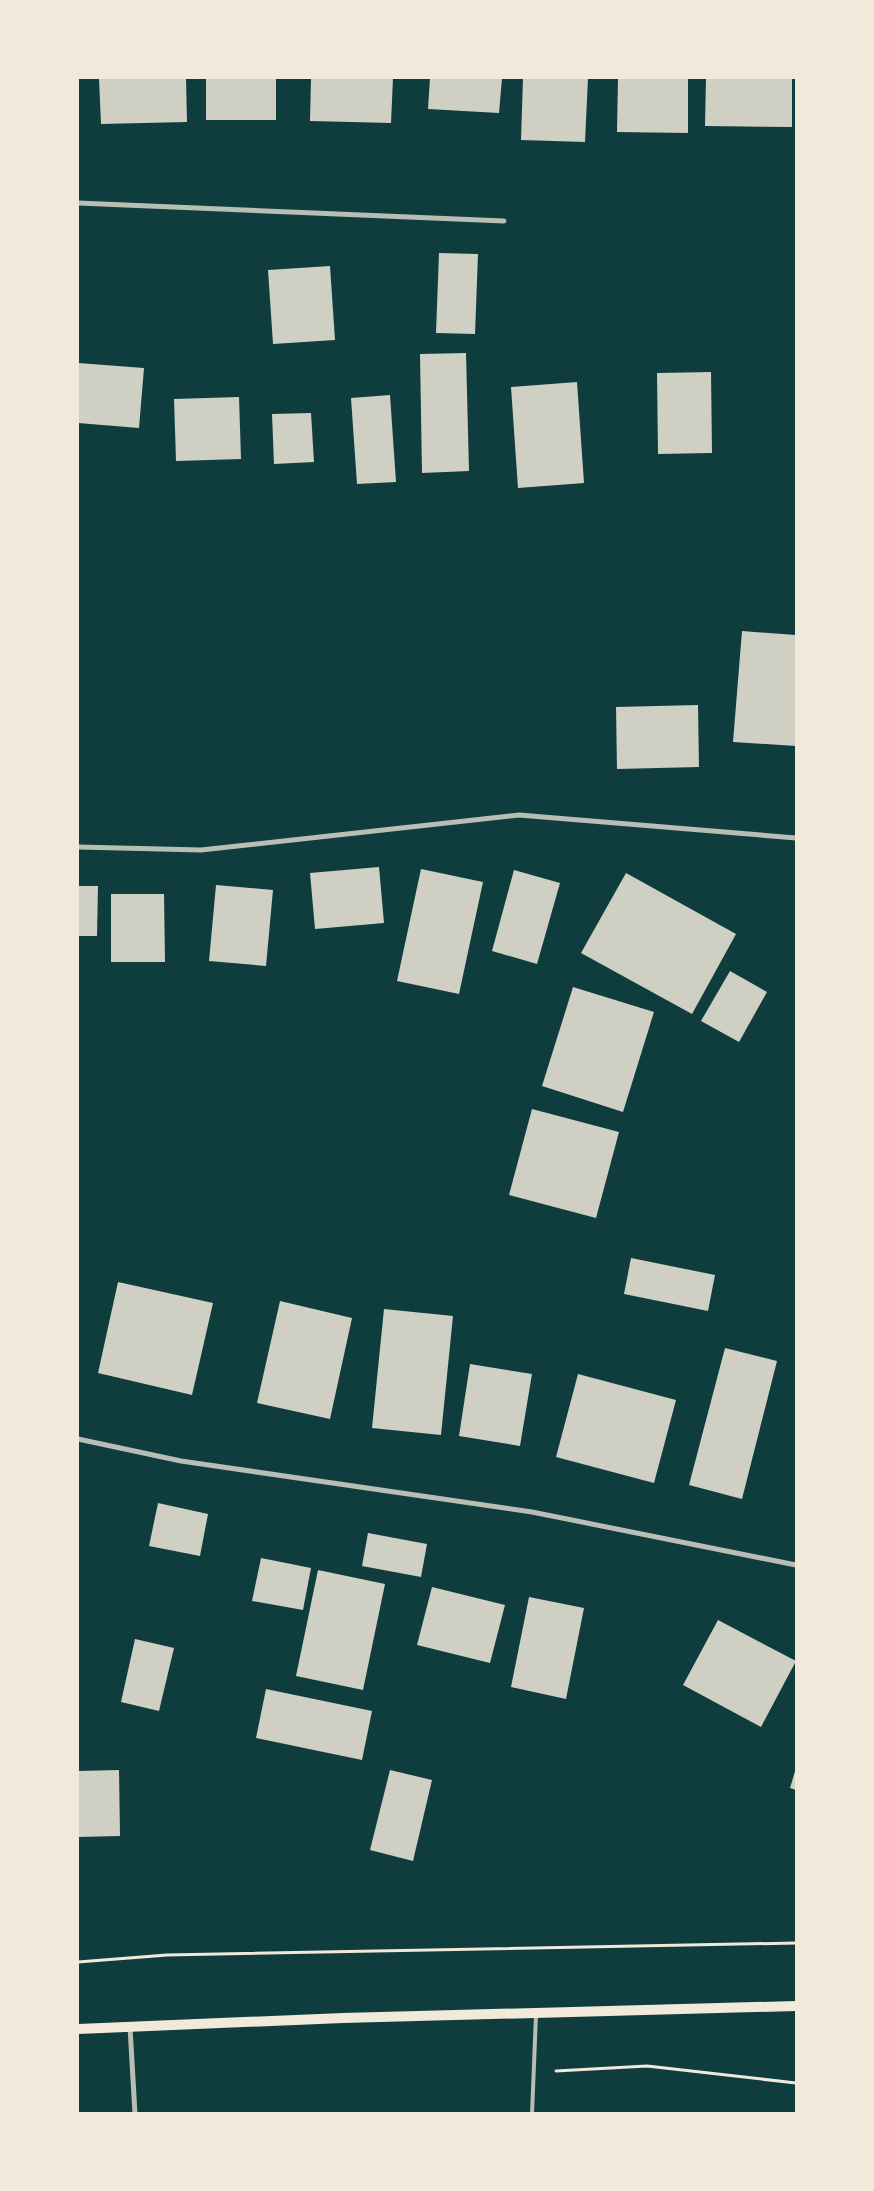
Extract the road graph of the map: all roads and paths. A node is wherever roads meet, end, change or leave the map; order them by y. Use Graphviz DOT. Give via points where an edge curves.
graph roads {
  1 [pos="78,203"];
  2 [pos="504,221"];
  3 [pos="796,838"];
  4 [pos="78,847"];
  5 [pos="78,1439"];
  6 [pos="796,1565"];
  7 [pos="796,1943"];
  8 [pos="78,1962"];
  9 [pos="796,2006"];
  10 [pos="536,2012"];
  11 [pos="130,2026"];
  12 [pos="78,2029"];
  13 [pos="534,2072"];
  14 [pos="796,2083"];
  15 [pos="135,2114"];
  16 [pos="532,2114"];
  1 -- 2 [label="street"];
  3 -- 4 [label="street" via="519,815 201,850"];
  5 -- 6 [label="street" via="181,1461 532,1512"];
  7 -- 8 [label="path" via="167,1955"];
  9 -- 10 [label="main road"];
  10 -- 11 [label="main road"];
  10 -- 13 [label="lane"];
  11 -- 12 [label="main road"];
  11 -- 15 [label="street"];
  13 -- 14 [label="path" via="647,2066"];
  13 -- 16 [label="lane"];
}
